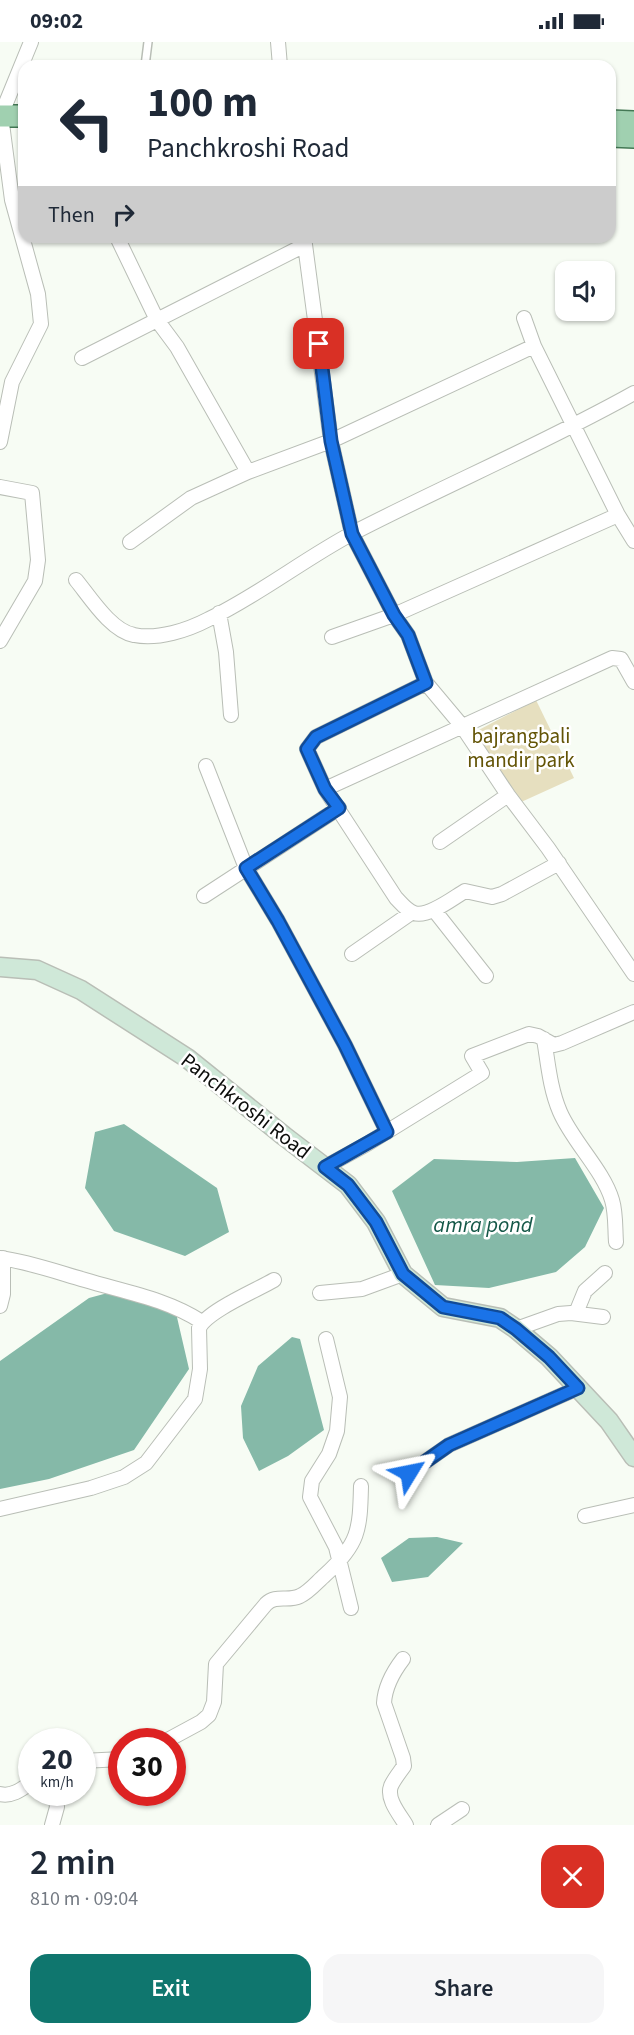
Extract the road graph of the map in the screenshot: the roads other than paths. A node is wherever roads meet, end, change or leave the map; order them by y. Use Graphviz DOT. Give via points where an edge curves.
graph roads {
  1 [pos="31,42"];
  2 [pos="148,42"];
  3 [pos="278,42"];
  4 [pos="24,60"];
  5 [pos="146,60"];
  6 [pos="279,60"];
  7 [pos="18,76"];
  8 [pos="6,108"];
  9 [pos="616,121"];
  10 [pos="634,122"];
  11 [pos="616,136"];
  12 [pos="634,137"];
  13 [pos="18,222"];
  14 [pos="24,243"];
  15 [pos="120,243"];
  16 [pos="300,243"];
  17 [pos="304,243"];
  18 [pos="524,318"];
  19 [pos="157,320"];
  20 [pos="534,346"];
  21 [pos="82,358"];
  22 [pos="16,375"];
  23 [pos="0,389"];
  24 [pos="634,393"];
  25 [pos="573,427"];
  26 [pos="331,441"];
  27 [pos="0,442"];
  28 [pos="248,472"];
  29 [pos="0,487"];
  30 [pos="618,515"];
  31 [pos="352,534"];
  32 [pos="634,541"];
  33 [pos="130,542"];
  34 [pos="76,580"];
  35 [pos="219,613"];
  36 [pos="394,615"];
  37 [pos="332,638"];
  38 [pos="0,641"];
  39 [pos="634,682"];
  40 [pos="426,683"];
  41 [pos="231,714"];
  42 [pos="462,726"];
  43 [pos="206,766"];
  44 [pos="325,789"];
  45 [pos="508,795"];
  46 [pos="339,808"];
  47 [pos="440,842"];
  48 [pos="559,863"];
  49 [pos="246,868"];
  50 [pos="204,896"];
  51 [pos="434,909"];
  52 [pos="411,913"];
  53 [pos="352,954"];
  54 [pos="0,967"];
  55 [pos="634,974"];
  56 [pos="486,976"];
  57 [pos="634,1011"];
  58 [pos="544,1039"];
  59 [pos="387,1132"];
  60 [pos="325,1167"];
  61 [pos="616,1242"];
  62 [pos="2,1258"];
  63 [pos="605,1273"];
  64 [pos="403,1274"];
  65 [pos="274,1281"];
  66 [pos="320,1293"];
  67 [pos="0,1306"];
  68 [pos="576,1313"];
  69 [pos="603,1317"];
  70 [pos="202,1322"];
  71 [pos="516,1329"];
  72 [pos="326,1339"];
  73 [pos="578,1388"];
  74 [pos="634,1457"];
  75 [pos="409,1473"];
  76 [pos="361,1485"];
  77 [pos="634,1505"];
  78 [pos="0,1509"];
  79 [pos="585,1516"];
  80 [pos="340,1561"];
  81 [pos="351,1608"];
  82 [pos="403,1659"];
  83 [pos="186,1730"];
  84 [pos="18,1791"];
  85 [pos="0,1794"];
  86 [pos="57,1806"];
  87 [pos="462,1809"];
  88 [pos="52,1825"];
  89 [pos="406,1825"];
  90 [pos="438,1825"];
  1 -- 4 [label="street"];
  2 -- 5 [label="lane"];
  3 -- 6 [label="street"];
  7 -- 8 [label="street"];
  8 -- 13 [label="street" via="12,200"];
  9 -- 10 [label="main road"];
  11 -- 12 [label="main road"];
  14 -- 22 [label="street" via="38,294 41,324"];
  15 -- 19 [label="street"];
  16 -- 19 [label="street"];
  17 -- 26 [label="street"];
  18 -- 20 [label="street"];
  19 -- 21 [label="street"];
  19 -- 28 [label="street" via="177,347"];
  20 -- 25 [label="street"];
  20 -- 26 [label="street"];
  22 -- 23 [label="street"];
  22 -- 27 [label="street"];
  24 -- 25 [label="street"];
  25 -- 30 [label="street"];
  25 -- 31 [label="street"];
  26 -- 28 [label="street"];
  26 -- 31 [label="street"];
  28 -- 33 [label="street" via="191,498"];
  29 -- 38 [label="street" via="32,494 38,560 35,581"];
  30 -- 32 [label="street"];
  30 -- 36 [label="street"];
  31 -- 35 [label="street"];
  31 -- 36 [label="street"];
  34 -- 35 [label="street" via="104,615 133,635 176,632"];
  35 -- 41 [label="street"];
  36 -- 37 [label="street"];
  36 -- 40 [label="street" via="408,635"];
  39 -- 42 [label="street" via="621,659 612,658"];
  40 -- 42 [label="street"];
  40 -- 44 [label="street" via="316,737 307,749"];
  42 -- 44 [label="street"];
  42 -- 45 [label="street"];
  43 -- 49 [label="street"];
  44 -- 46 [label="street"];
  45 -- 47 [label="street"];
  45 -- 48 [label="street"];
  46 -- 49 [label="street"];
  46 -- 52 [label="street" via="396,898"];
  48 -- 51 [label="street" via="502,894 492,897 465,891"];
  48 -- 55 [label="street"];
  49 -- 50 [label="street"];
  49 -- 59 [label="street" via="339,1035"];
  51 -- 52 [label="street" via="421,915"];
  51 -- 56 [label="street"];
  52 -- 53 [label="street"];
  54 -- 60 [label="street, Panchkroshi Road" via="37,970 81,990 187,1058"];
  57 -- 58 [label="street" via="562,1043 554,1045"];
  58 -- 59 [label="street" via="529,1035 472,1056 482,1073"];
  58 -- 61 [label="street" via="560,1112 613,1202"];
  59 -- 60 [label="street"];
  60 -- 64 [label="street, Panchkroshi Road" via="348,1185 376,1222"];
  62 -- 67 [label="street"];
  62 -- 70 [label="street" via="134,1293 186,1311"];
  63 -- 68 [label="street" via="585,1291"];
  64 -- 66 [label="street" via="362,1289"];
  64 -- 71 [label="street, Panchkroshi Road" via="443,1307 500,1318"];
  65 -- 70 [label="street"];
  68 -- 69 [label="street"];
  68 -- 71 [label="street" via="558,1314"];
  70 -- 78 [label="street" via="195,1399 146,1463 124,1477 91,1488"];
  71 -- 73 [label="street, Panchkroshi Road"];
  72 -- 80 [label="street" via="339,1397 337,1431 329,1454 312,1481 310,1497"];
  73 -- 74 [label="street, Panchkroshi Road"];
  73 -- 75 [label="street" via="449,1445"];
  76 -- 80 [label="street" via="359,1529"];
  77 -- 79 [label="street"];
  80 -- 81 [label="street"];
  80 -- 83 [label="street" via="300,1596 275,1598 266,1604 216,1664 214,1702 209,1714"];
  82 -- 89 [label="street" via="392,1673 384,1703 404,1766 390,1792"];
  84 -- 85 [label="street"];
  86 -- 88 [label="street"];
  87 -- 90 [label="street"];
}
